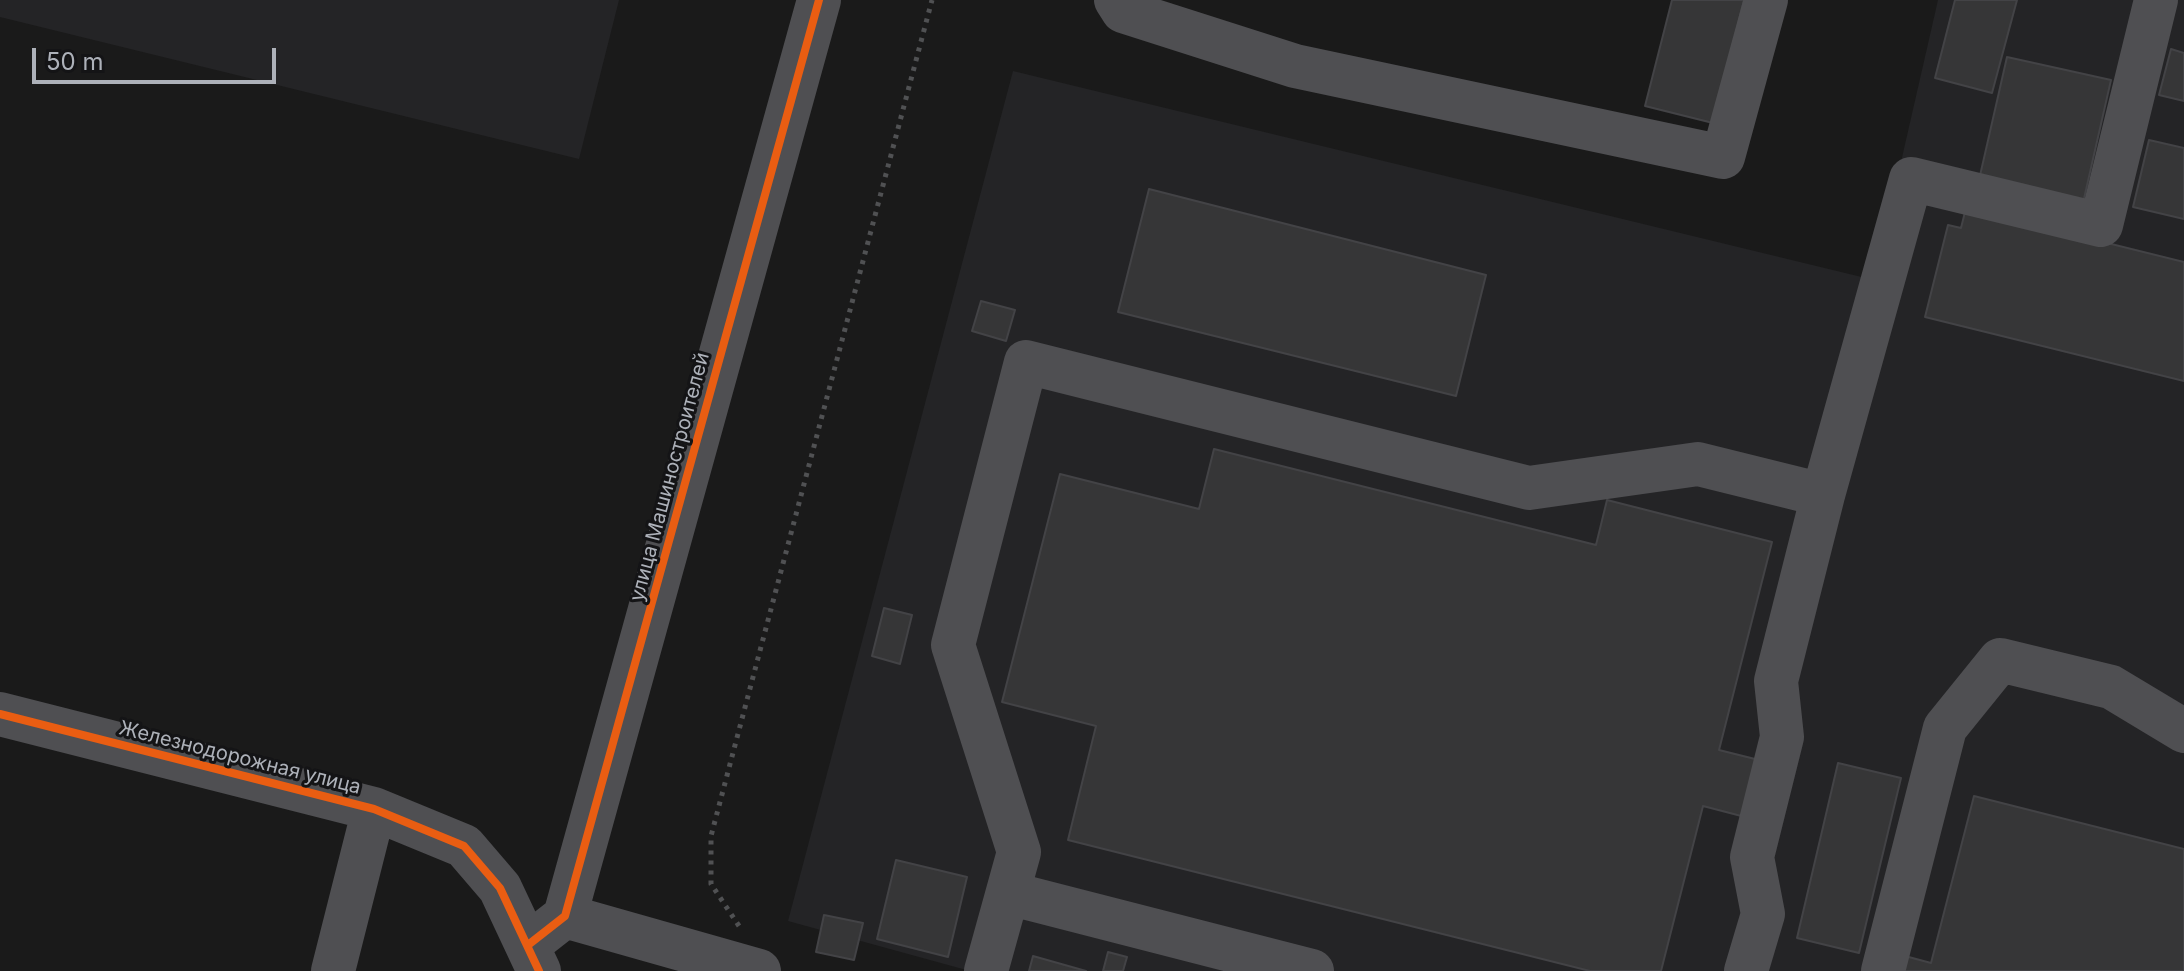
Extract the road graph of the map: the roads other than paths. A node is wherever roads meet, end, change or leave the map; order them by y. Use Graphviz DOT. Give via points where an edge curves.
graph roads {
  1 [pos="819,0"];
  2 [pos="1116,0"];
  3 [pos="1766,0"];
  4 [pos="2156,0"];
  5 [pos="1823,495"];
  6 [pos="0,714"];
  7 [pos="2184,731"];
  8 [pos="374,809"];
  9 [pos="1008,893"];
  10 [pos="565,916"];
  11 [pos="753,954"];
  12 [pos="533,958"];
  13 [pos="333,971"];
  14 [pos="986,971"];
  15 [pos="1312,971"];
  16 [pos="1746,971"];
  17 [pos="1883,971"];
  1 -- 10 [label="street, улица Машиностроителей"];
  2 -- 3 [label="street" via="1123,11 1295,66 1723,157"];
  4 -- 5 [label="street" via="2101,225 1911,179"];
  5 -- 9 [label="street" via="1698,464 1529,488 1026,362 953,645 1019,852"];
  5 -- 16 [label="street" via="1776,681 1782,737 1752,857 1763,914"];
  6 -- 8 [label="street, Железнодорожная улица"];
  7 -- 17 [label="street" via="2111,687 2000,660 1945,728"];
  8 -- 12 [label="street, Железнодорожная улица" via="464,846 500,888"];
  8 -- 13 [label="street"];
  9 -- 14 [label="street"];
  9 -- 15 [label="street"];
  10 -- 11 [label="street"];
  10 -- 12 [label="street"];
}
